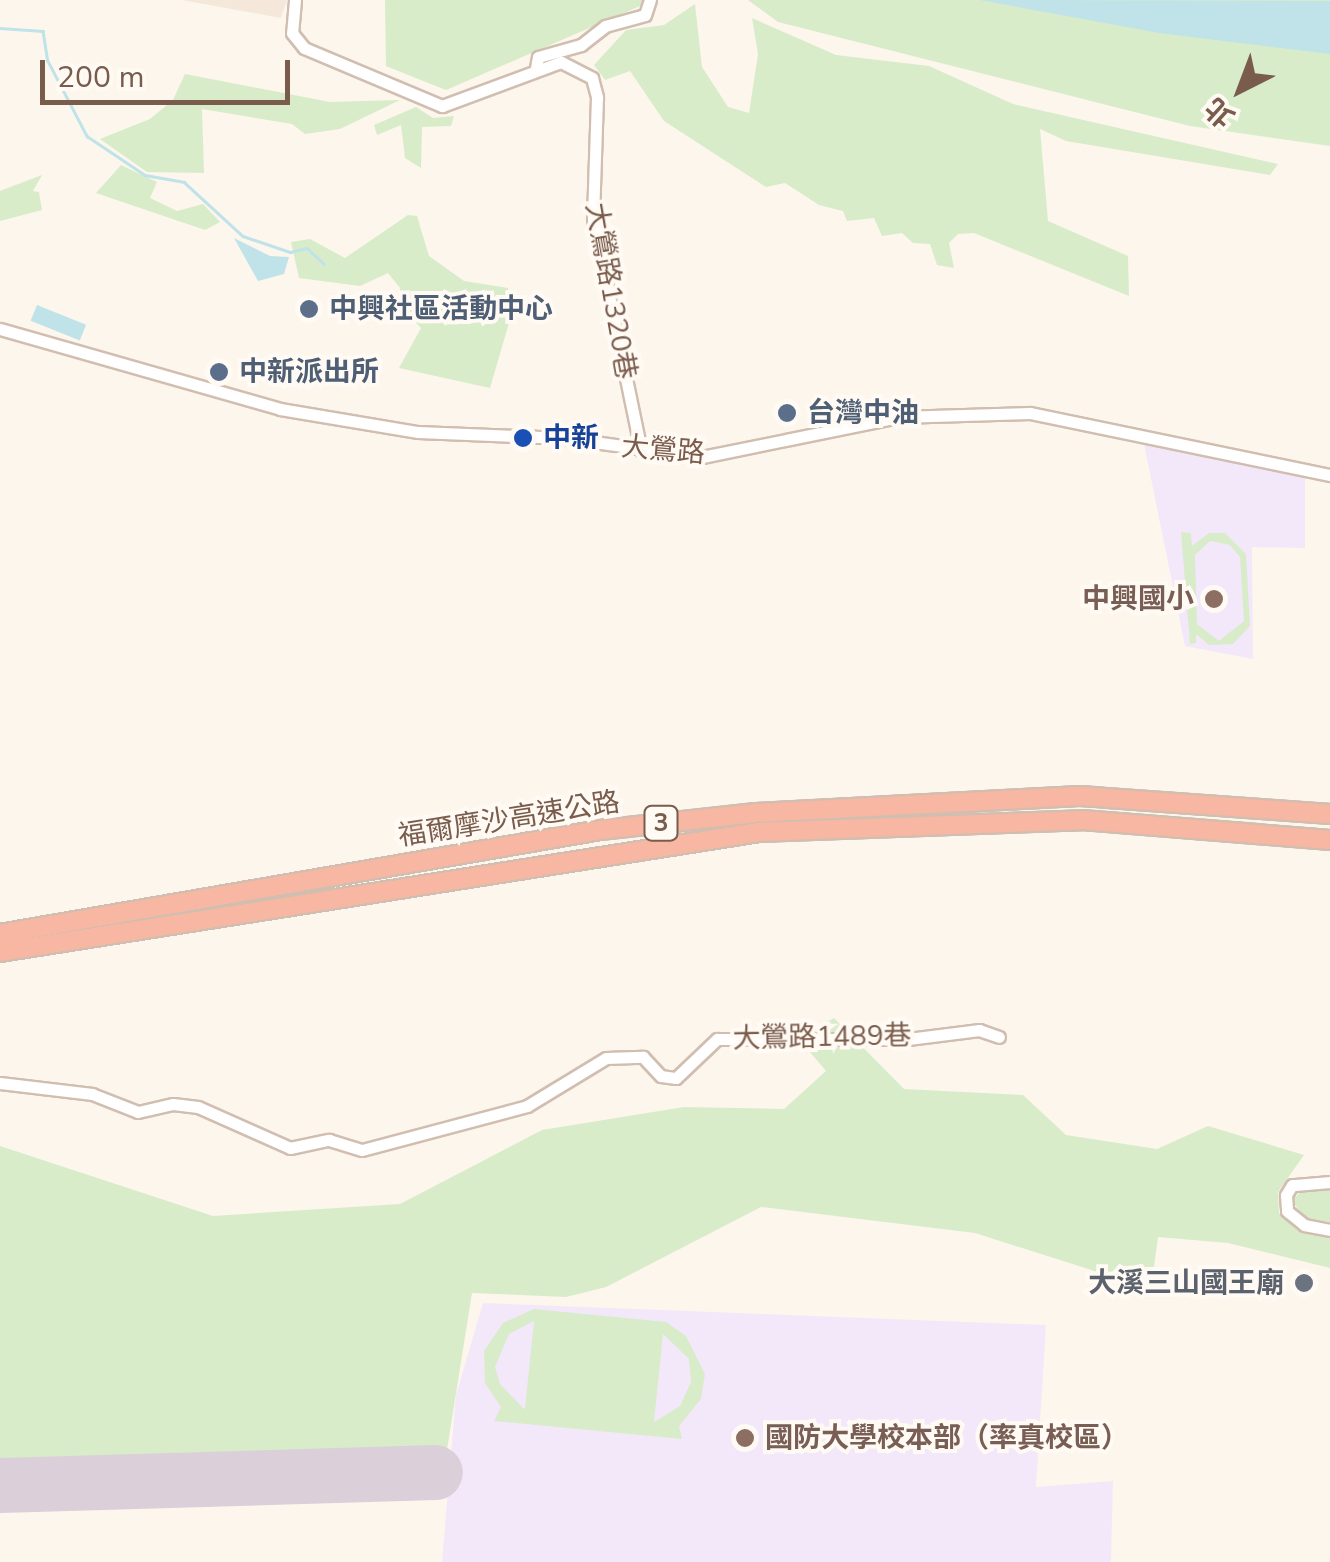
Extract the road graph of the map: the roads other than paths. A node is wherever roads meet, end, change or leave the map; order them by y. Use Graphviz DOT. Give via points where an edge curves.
graph roads {
  1 [pos="294,0"];
  2 [pos="650,0"];
  3 [pos="536,68"];
  4 [pos="0,330"];
  5 [pos="641,450"];
  6 [pos="1330,475"];
  7 [pos="1330,814"];
  8 [pos="1330,840"];
  9 [pos="0,934"];
  10 [pos="0,952"];
  11 [pos="998,1037"];
  12 [pos="0,1083"];
  13 [pos="1330,1182"];
  14 [pos="1330,1230"];
  1 -- 3 [label="street, 大鶯路1320巷" via="292,34 304,48 442,106"];
  2 -- 3 [label="street" via="645,14 605,26 581,45 538,56"];
  3 -- 5 [label="street, 大鶯路1320巷" via="569,62 584,69 595,86 593,220"];
  4 -- 5 [label="street, 大鶯路" via="280,408 418,432 565,438"];
  5 -- 6 [label="street, 大鶯路" via="702,458 898,418 1030,413"];
  7 -- 9 [label="highway, 福爾摩沙高速公路 / 3" via="1080,796 756,813 600,830"];
  8 -- 10 [label="highway, 福爾摩沙高速公路 / 3" via="1082,820 758,832"];
  11 -- 12 [label="street, 大鶯路1489巷" via="978,1030 908,1039 716,1039 676,1078 661,1076 643,1056 606,1058 528,1106 362,1150 329,1140 290,1148 198,1107 173,1104 138,1112 107,1100"];
  13 -- 14 [label="street" via="1292,1185 1286,1195 1287,1211 1304,1225"];
}
